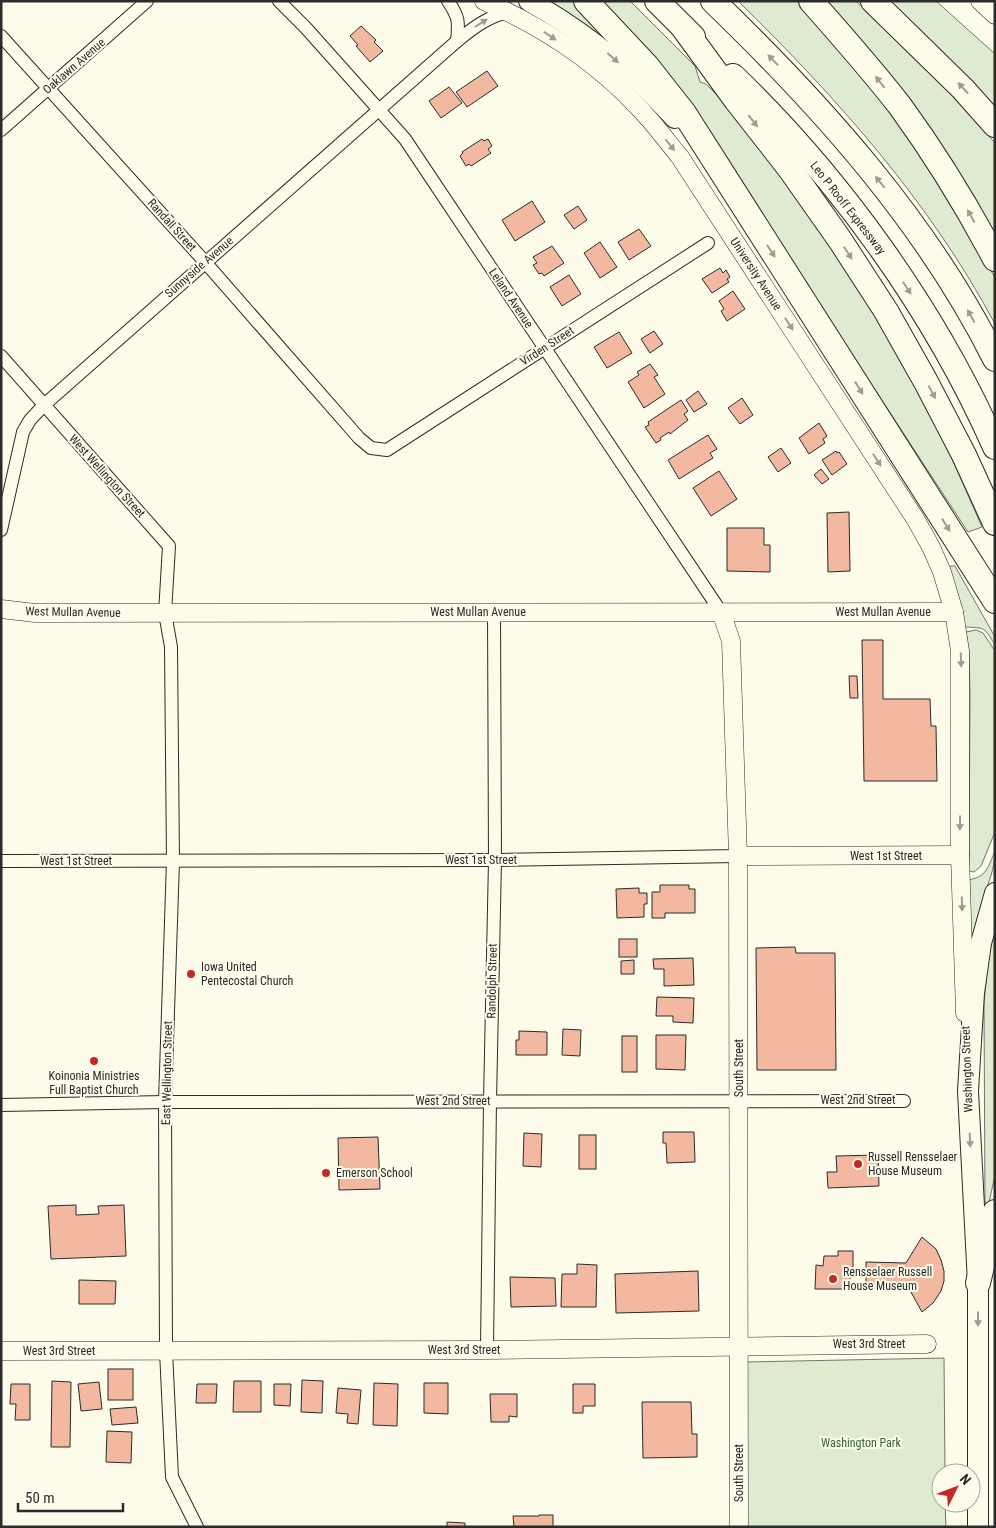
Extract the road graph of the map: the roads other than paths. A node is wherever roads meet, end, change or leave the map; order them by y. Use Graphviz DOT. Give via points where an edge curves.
graph roads {
  1 [pos="147,1"];
  2 [pos="279,1"];
  3 [pos="448,1"];
  4 [pos="484,1"];
  5 [pos="529,1"];
  6 [pos="586,1"];
  7 [pos="657,1"];
  8 [pos="713,1"];
  9 [pos="811,1"];
  10 [pos="873,1"];
  11 [pos="980,1"];
  12 [pos="508,12"];
  13 [pos="995,15"];
  14 [pos="682,26"];
  15 [pos="1,36"];
  16 [pos="457,41"];
  17 [pos="48,88"];
  18 [pos="379,109"];
  19 [pos="995,125"];
  20 [pos="1,130"];
  21 [pos="745,210"];
  22 [pos="708,244"];
  23 [pos="995,259"];
  24 [pos="204,262"];
  25 [pos="544,348"];
  26 [pos="1,356"];
  27 [pos="995,359"];
  28 [pos="44,405"];
  29 [pos="995,448"];
  30 [pos="387,450"];
  31 [pos="6,483"];
  32 [pos="995,523"];
  33 [pos="1,530"];
  34 [pos="995,601"];
  35 [pos="1,609"];
  36 [pos="494,612"];
  37 [pos="721,612"];
  38 [pos="954,612"];
  39 [pos="166,613"];
  40 [pos="960,855"];
  41 [pos="738,856"];
  42 [pos="495,860"];
  43 [pos="1,861"];
  44 [pos="172,861"];
  45 [pos="995,893"];
  46 [pos="968,1091"];
  47 [pos="739,1100"];
  48 [pos="904,1100"];
  49 [pos="490,1101"];
  50 [pos="165,1102"];
  51 [pos="1,1105"];
  52 [pos="995,1212"];
  53 [pos="978,1283"];
  54 [pos="927,1344"];
  55 [pos="739,1345"];
  56 [pos="487,1350"];
  57 [pos="1,1351"];
  58 [pos="166,1351"];
  59 [pos="197,1527"];
  60 [pos="739,1527"];
  61 [pos="978,1527"];
  1 -- 17 [label="street, Oaklawn Avenue"];
  2 -- 18 [label="street, Leland Avenue"];
  3 -- 16 [label="street" via="459,21"];
  4 -- 12 [label="street, University Avenue"];
  5 -- 21 [label="main road, one-way" via="602,48 654,95"];
  6 -- 21 [label="highway" via="647,66 684,113"];
  7 -- 14 [label="highway, Leo P Rooff Expressway"];
  27 -- 8 [label="highway, one-way" via="958,292 887,191 803,92"];
  23 -- 9 [label="highway, one-way" via="968,209 900,108"];
  19 -- 10 [label="highway, one-way" via="963,88"];
  11 -- 13 [label="street"];
  16 -- 12 [label="street, Sunnyside Avenue, one-way" via="481,22"];
  12 -- 38 [label="street, University Avenue, one-way" via="592,65 638,107 680,157 916,520 935,555"];
  14 -- 29 [label="highway, Leo P Rooff Expressway, one-way" via="783,126 857,217 924,313"];
  14 -- 32 [label="highway, one-way" via="807,193 886,311 964,455"];
  15 -- 17 [label="street, Randall Street"];
  16 -- 18 [label="street, Sunnyside Avenue"];
  17 -- 20 [label="street, Oaklawn Avenue"];
  17 -- 24 [label="street, Randall Street"];
  18 -- 24 [label="street, Sunnyside Avenue"];
  18 -- 25 [label="street, Leland Avenue" via="405,139"];
  21 -- 34 [label="highway, one-way"];
  22 -- 25 [label="street, Virden Street"];
  24 -- 28 [label="street, Sunnyside Avenue"];
  24 -- 30 [label="street, Randall Street" via="359,438 371,448"];
  25 -- 30 [label="street, Virden Street"];
  25 -- 37 [label="street, Leland Avenue"];
  26 -- 28 [label="street, West Wellington Street"];
  28 -- 31 [label="street, Sunnyside Avenue" via="23,432"];
  28 -- 39 [label="street, West Wellington Street" via="170,546"];
  31 -- 33 [label="street, Sunnyside Avenue"];
  35 -- 39 [label="street, West Mullan Avenue" via="35,613"];
  36 -- 37 [label="street, West Mullan Avenue"];
  36 -- 39 [label="street, West Mullan Avenue"];
  36 -- 42 [label="street, Randolph Street"];
  37 -- 38 [label="street, West Mullan Avenue"];
  37 -- 41 [label="street, South Street" via="731,641"];
  38 -- 40 [label="street, Washington Street, one-way" via="961,687"];
  39 -- 44 [label="street, East Wellington Street" via="171,647"];
  40 -- 41 [label="street, West 1st Street"];
  40 -- 46 [label="street, Washington Street, one-way"];
  41 -- 42 [label="street, West 1st Street"];
  41 -- 47 [label="street, South Street"];
  42 -- 44 [label="street, West 1st Street"];
  42 -- 49 [label="street, Randolph Street"];
  43 -- 44 [label="street, West 1st Street"];
  44 -- 50 [label="street, East Wellington Street"];
  45 -- 46 [label="main road" via="981,943 974,993"];
  46 -- 53 [label="main road, Washington Street, one-way"];
  47 -- 48 [label="street, West 2nd Street"];
  47 -- 49 [label="street, West 2nd Street"];
  47 -- 55 [label="street, South Street"];
  49 -- 50 [label="street, West 2nd Street"];
  49 -- 56 [label="street, Randolph Street"];
  50 -- 51 [label="street, West 2nd Street"];
  50 -- 58 [label="street, East Wellington Street"];
  52 -- 53 [label="highway"];
  53 -- 61 [label="main road, Washington Street, one-way"];
  54 -- 55 [label="street, West 3rd Street"];
  55 -- 56 [label="street, West 3rd Street"];
  55 -- 60 [label="street, South Street"];
  56 -- 58 [label="street, West 3rd Street"];
  57 -- 58 [label="street, West 3rd Street"];
  58 -- 59 [label="street, East Wellington Street" via="172,1477"];
}
